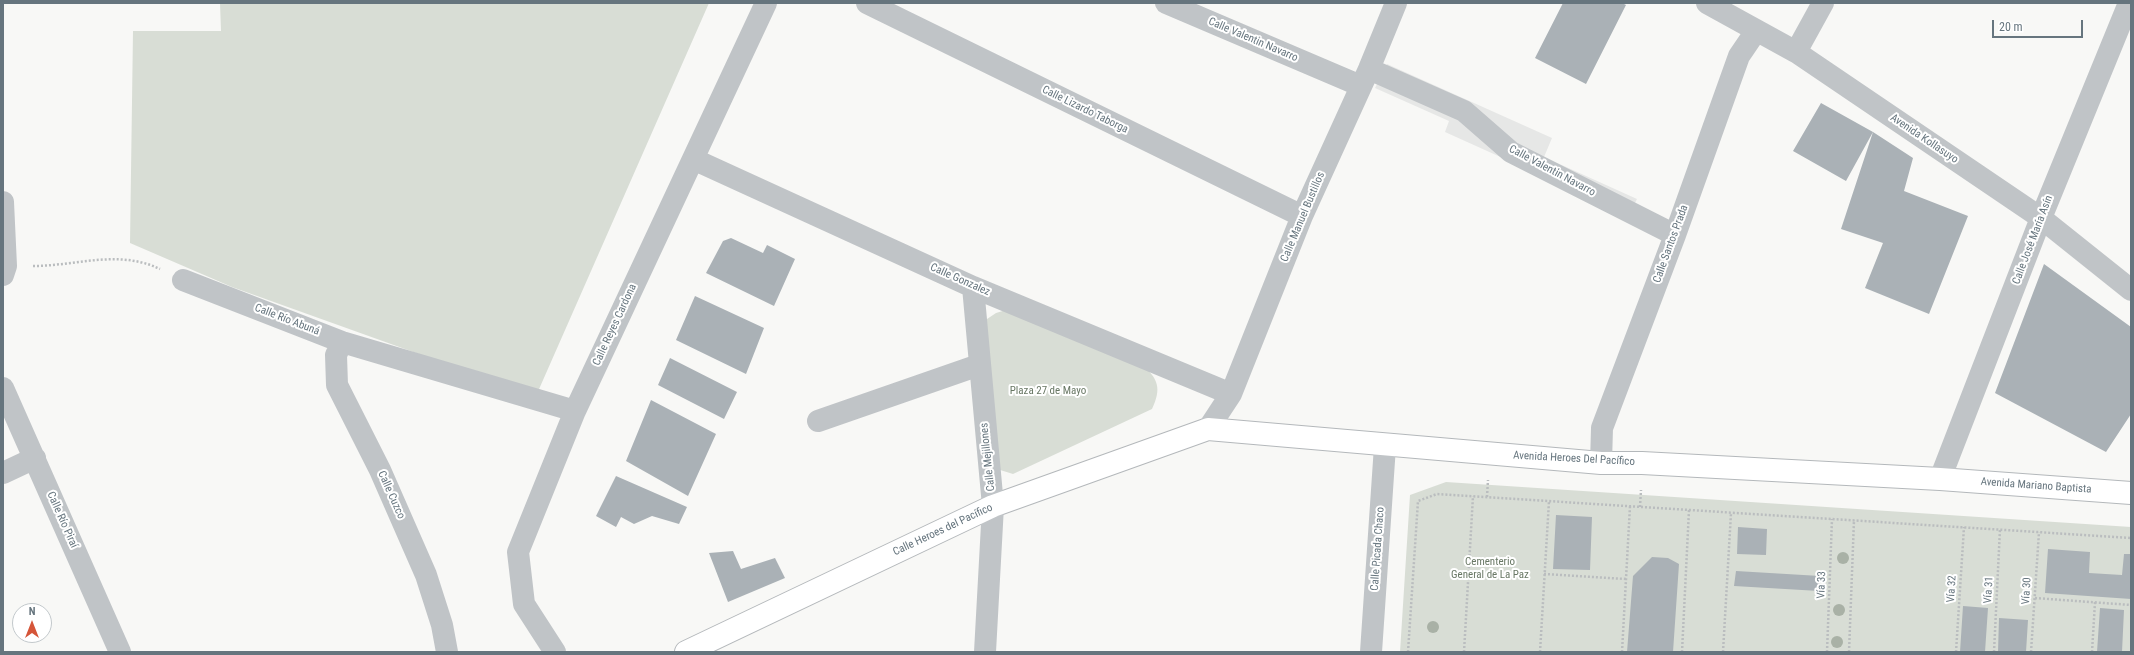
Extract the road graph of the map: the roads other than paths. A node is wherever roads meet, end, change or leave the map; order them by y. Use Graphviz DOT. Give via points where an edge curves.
graph roads {
  1 [pos="766,3"];
  2 [pos="867,3"];
  3 [pos="1166,3"];
  4 [pos="1396,3"];
  5 [pos="1707,3"];
  6 [pos="1823,3"];
  7 [pos="2129,3"];
  8 [pos="1756,31"];
  9 [pos="1796,52"];
  10 [pos="1365,77"];
  11 [pos="693,159"];
  12 [pos="3,202"];
  13 [pos="1302,216"];
  14 [pos="2041,218"];
  15 [pos="1675,236"];
  16 [pos="5,270"];
  17 [pos="183,280"];
  18 [pos="973,287"];
  19 [pos="2131,290"];
  20 [pos="342,342"];
  21 [pos="979,365"];
  22 [pos="3,388"];
  23 [pos="1232,394"];
  24 [pos="574,411"];
  25 [pos="818,421"];
  26 [pos="1208,429"];
  27 [pos="1385,446"];
  28 [pos="35,458"];
  29 [pos="1601,463"];
  30 [pos="3,473"];
  31 [pos="1940,479"];
  32 [pos="2131,493"];
  33 [pos="993,506"];
  34 [pos="120,652"];
  35 [pos="447,652"];
  36 [pos="555,652"];
  37 [pos="686,652"];
  38 [pos="985,652"];
  39 [pos="1371,652"];
  1 -- 11 [label="street, Calle Reyes Cardona"];
  2 -- 13 [label="street, Calle Lizardo Taborga"];
  3 -- 10 [label="street, Calle Valentin Navarro"];
  4 -- 10 [label="street, Calle Manuel Bustillos"];
  5 -- 8 [label="street, Avenida Kollasuyo"];
  6 -- 9 [label="street"];
  7 -- 14 [label="street, Calle José María Asín"];
  8 -- 9 [label="street, Avenida Kollasuyo"];
  8 -- 15 [label="street, Calle Santos Prada" via="1739,56"];
  9 -- 14 [label="street, Avenida Kollasuyo"];
  10 -- 13 [label="street, Calle Manuel Bustillos"];
  10 -- 15 [label="street, Calle Valentin Navarro" via="1464,110 1511,152"];
  11 -- 18 [label="street, Calle Gonzalez"];
  11 -- 24 [label="street, Calle Reyes Cardona"];
  12 -- 16 [label="street"];
  13 -- 23 [label="street, Calle Manuel Bustillos"];
  14 -- 19 [label="street, Avenida Kollasuyo"];
  14 -- 31 [label="street, Calle José María Asín"];
  15 -- 29 [label="street, Calle Santos Prada" via="1602,428"];
  17 -- 20 [label="street, Calle Río Abuná"];
  18 -- 21 [label="street, Calle Mejillones"];
  18 -- 23 [label="street, Calle Gonzalez"];
  20 -- 24 [label="street, Calle Río Abuná"];
  20 -- 35 [label="street, Calle Cuzco" via="336,355 337,385 380,470 426,575 442,624"];
  21 -- 25 [label="street"];
  21 -- 33 [label="street, Calle Mejillones"];
  22 -- 28 [label="street, Calle Río Piraí"];
  23 -- 26 [label="street, Calle Manuel Bustillos"];
  24 -- 36 [label="street, Calle Reyes Cardona" via="518,552 524,604"];
  26 -- 27 [label="main road, Avenida Heroes Del Pacífico"];
  26 -- 33 [label="main road, Calle Heroes del Pacífico"];
  27 -- 29 [label="main road, Avenida Heroes Del Pacífico"];
  27 -- 39 [label="street, Calle Picada Chaco"];
  28 -- 30 [label="street"];
  28 -- 34 [label="street, Calle Río Piraí"];
  29 -- 31 [label="main road, Avenida Heroes Del Pacífico"];
  31 -- 32 [label="main road, Avenida Mariano Baptista"];
  33 -- 37 [label="main road, Calle Heroes del Pacífico"];
  33 -- 38 [label="street, Calle Mejillones"];
}
